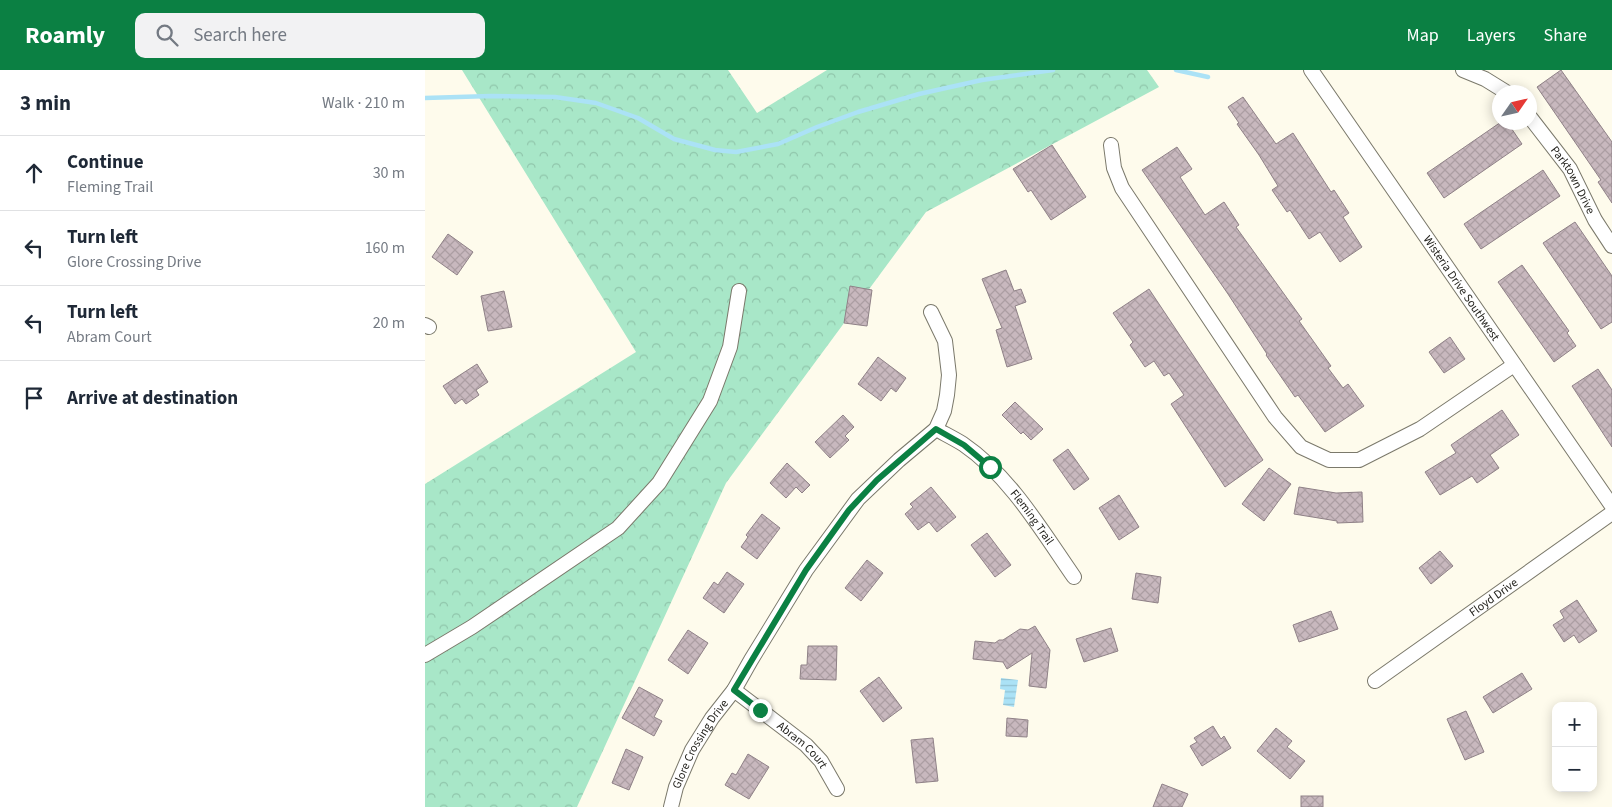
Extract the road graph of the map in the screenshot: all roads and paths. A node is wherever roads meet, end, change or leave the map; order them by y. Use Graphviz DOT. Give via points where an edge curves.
graph roads {
  1 [pos="1311,70"];
  2 [pos="1463,70"];
  3 [pos="1495,85"];
  4 [pos="1537,126"];
  5 [pos="1111,145"];
  6 [pos="1612,246"];
  7 [pos="739,291"];
  8 [pos="931,312"];
  9 [pos="1515,365"];
  10 [pos="936,429"];
  11 [pos="1612,506"];
  12 [pos="1612,513"];
  13 [pos="1074,577"];
  14 [pos="425,655"];
  15 [pos="1375,681"];
  16 [pos="734,690"];
  17 [pos="837,789"];
  18 [pos="671,807"];
  1 -- 9 [label="street, Wisteria Drive Southwest"];
  2 -- 3 [label="street"];
  4 -- 6 [label="street, Parktown Drive" via="1570,169"];
  5 -- 9 [label="street" via="1114,168 1122,188 1275,417 1301,447 1329,460 1359,460 1420,429"];
  7 -- 14 [label="street" via="730,347 710,401 659,483 618,528"];
  8 -- 10 [label="street, Glore Crossing Drive" via="945,341 949,375 944,411"];
  9 -- 11 [label="street, Wisteria Drive Southwest"];
  10 -- 13 [label="street, Fleming Trail" via="964,445 990,467 1020,500"];
  10 -- 16 [label="street, Glore Crossing Drive" via="877,480 849,510 806,570"];
  12 -- 15 [label="street, Floyd Drive"];
  16 -- 17 [label="street, Abram Court" via="806,745 821,760"];
  16 -- 18 [label="street, Glore Crossing Drive" via="692,750 676,786"];
}
